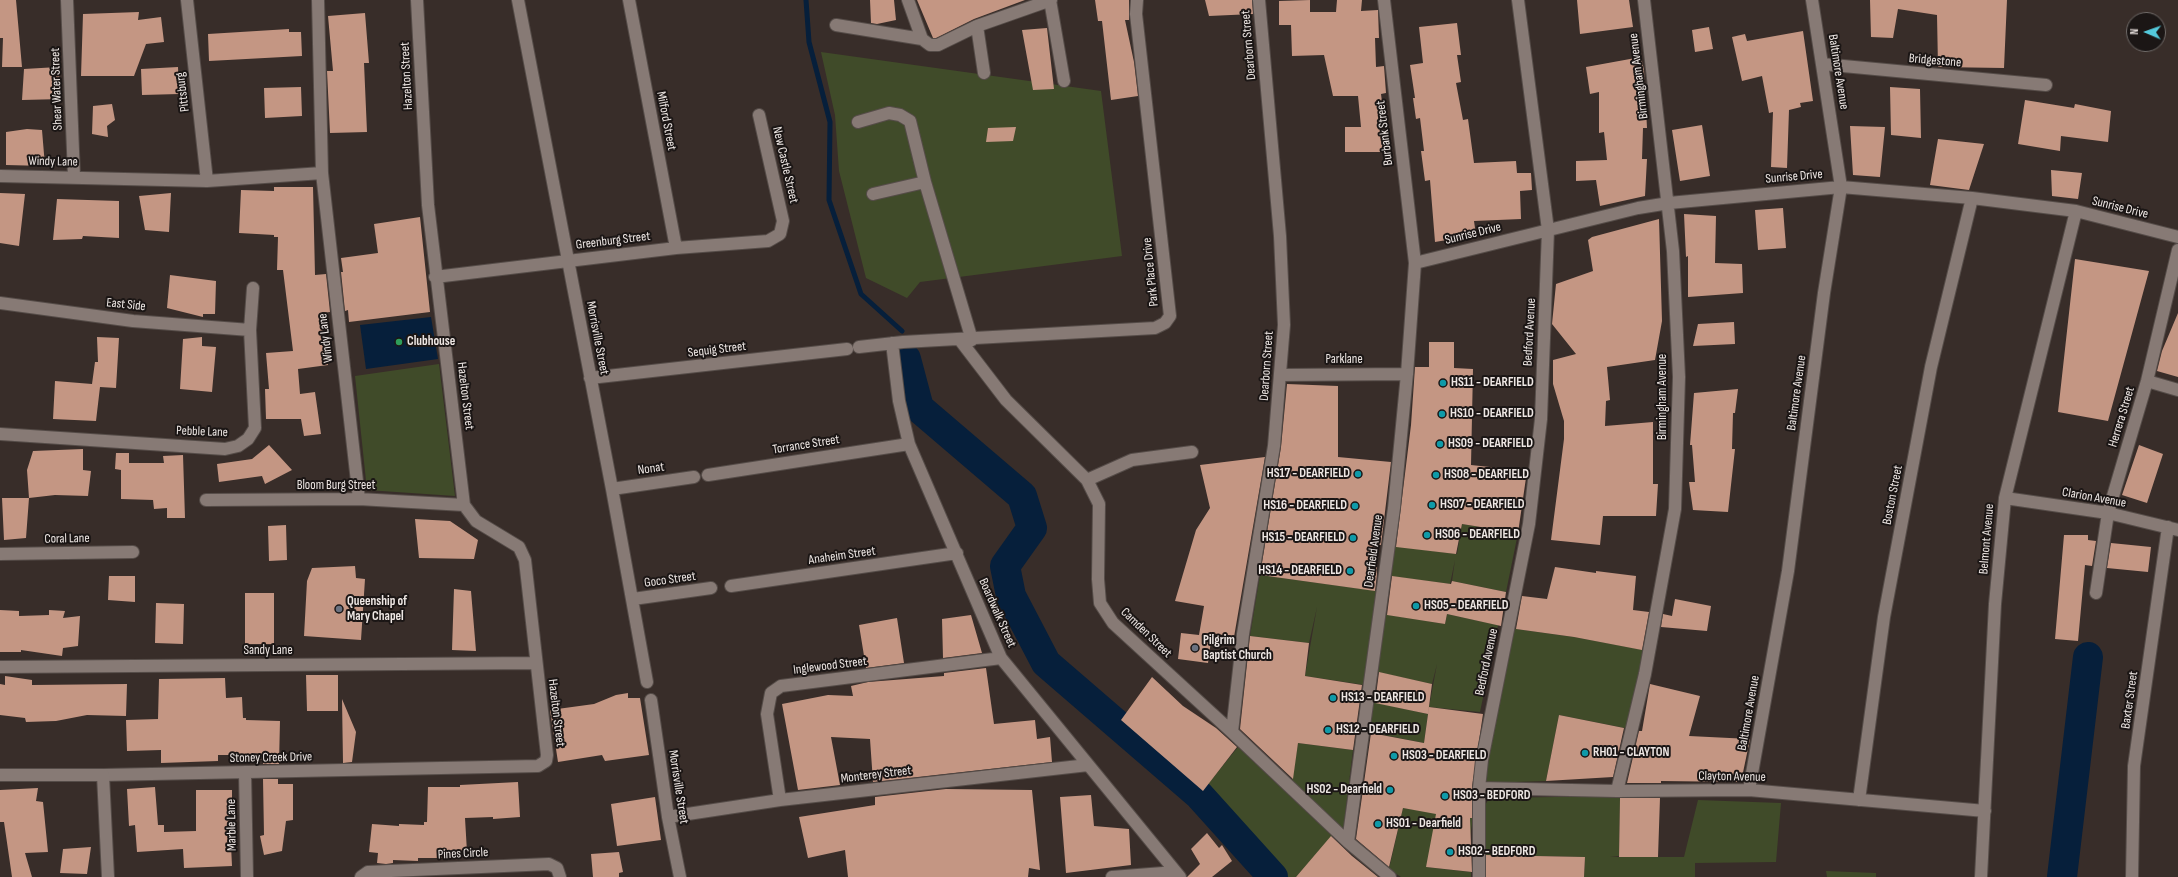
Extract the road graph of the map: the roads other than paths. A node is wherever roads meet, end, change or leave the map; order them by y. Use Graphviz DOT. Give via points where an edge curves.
graph roads {
  1 [pos="67,0"];
  2 [pos="187,0"];
  3 [pos="318,0"];
  4 [pos="417,0"];
  5 [pos="518,0"];
  6 [pos="629,0"];
  7 [pos="908,0"];
  8 [pos="1051,0"];
  9 [pos="1137,0"];
  10 [pos="1259,0"];
  11 [pos="1384,0"];
  12 [pos="1518,0"];
  13 [pos="1644,0"];
  14 [pos="1812,0"];
  15 [pos="836,24"];
  16 [pos="977,26"];
  17 [pos="922,39"];
  18 [pos="1822,64"];
  19 [pos="984,73"];
  20 [pos="1064,82"];
  21 [pos="2046,85"];
  22 [pos="759,115"];
  23 [pos="858,122"];
  24 [pos="322,173"];
  25 [pos="0,176"];
  26 [pos="74,176"];
  27 [pos="208,181"];
  28 [pos="924,182"];
  29 [pos="1841,187"];
  30 [pos="873,194"];
  31 [pos="1972,198"];
  32 [pos="1669,203"];
  33 [pos="2076,211"];
  34 [pos="783,221"];
  35 [pos="1548,230"];
  36 [pos="2178,236"];
  37 [pos="676,248"];
  38 [pos="2178,250"];
  39 [pos="568,260"];
  40 [pos="1415,263"];
  41 [pos="435,277"];
  42 [pos="253,288"];
  43 [pos="0,303"];
  44 [pos="250,330"];
  45 [pos="966,340"];
  46 [pos="892,343"];
  47 [pos="1407,374"];
  48 [pos="1281,375"];
  49 [pos="590,378"];
  50 [pos="2147,381"];
  51 [pos="2178,390"];
  52 [pos="0,434"];
  53 [pos="909,444"];
  54 [pos="1192,452"];
  55 [pos="708,475"];
  56 [pos="694,477"];
  57 [pos="1087,480"];
  58 [pos="612,489"];
  59 [pos="2005,498"];
  60 [pos="359,499"];
  61 [pos="206,500"];
  62 [pos="464,505"];
  63 [pos="2108,513"];
  64 [pos="2173,529"];
  65 [pos="133,552"];
  66 [pos="956,553"];
  67 [pos="0,554"];
  68 [pos="731,586"];
  69 [pos="711,588"];
  70 [pos="2096,594"];
  71 [pos="633,599"];
  72 [pos="1001,658"];
  73 [pos="536,663"];
  74 [pos="0,667"];
  75 [pos="647,682"];
  76 [pos="652,700"];
  77 [pos="1232,732"];
  78 [pos="543,764"];
  79 [pos="1088,765"];
  80 [pos="245,772"];
  81 [pos="0,775"];
  82 [pos="103,775"];
  83 [pos="1479,788"];
  84 [pos="1749,790"];
  85 [pos="1617,791"];
  86 [pos="780,800"];
  87 [pos="1859,800"];
  88 [pos="1984,811"];
  89 [pos="668,817"];
  90 [pos="1348,842"];
  91 [pos="1178,874"];
  92 [pos="108,877"];
  93 [pos="247,877"];
  94 [pos="361,877"];
  95 [pos="560,877"];
  96 [pos="680,877"];
  97 [pos="1112,877"];
  98 [pos="1390,877"];
  99 [pos="1479,877"];
  100 [pos="1981,877"];
  101 [pos="2132,877"];
  1 -- 26 [label="street, Shear Water Street"];
  2 -- 27 [label="street, Pittsburg"];
  3 -- 24 [label="street, Windy Lane"];
  4 -- 41 [label="street, Hazelton Street" via="428,205"];
  5 -- 39 [label="street, Morrisville Street"];
  6 -- 37 [label="street, Milford Street"];
  7 -- 17 [label="street"];
  8 -- 16 [label="street"];
  8 -- 20 [label="street"];
  9 -- 45 [label="street, Park Place Drive" via="1136,14 1170,316 1165,323 1155,328"];
  10 -- 48 [label="street, Dearborn Street" via="1280,236 1284,326"];
  11 -- 40 [label="street, Burbank Street"];
  12 -- 35 [label="street, Bedford Avenue"];
  13 -- 32 [label="street, Birmingham Avenue"];
  14 -- 18 [label="street, Baltimore Avenue"];
  15 -- 17 [label="street"];
  16 -- 17 [label="street" via="938,45 930,45"];
  16 -- 19 [label="street"];
  18 -- 21 [label="street, Bridgestone"];
  18 -- 29 [label="street, Baltimore Avenue"];
  22 -- 34 [label="street, New Castle Street"];
  23 -- 28 [label="street" via="889,113 900,115 910,122"];
  24 -- 27 [label="street, Windy Lane"];
  24 -- 60 [label="street, Windy Lane"];
  25 -- 26 [label="street, Windy Lane"];
  26 -- 27 [label="street, Windy Lane"];
  28 -- 30 [label="street"];
  28 -- 45 [label="street"];
  29 -- 31 [label="street, Sunrise Drive"];
  29 -- 32 [label="street, Sunrise Drive"];
  29 -- 84 [label="street, Baltimore Avenue" via="1824,293 1788,571"];
  31 -- 33 [label="street, Sunrise Drive"];
  31 -- 87 [label="street, Boston Street" via="1931,367 1887,602"];
  32 -- 35 [label="street, Sunrise Drive"];
  32 -- 85 [label="street, Birmingham Avenue" via="1679,377 1675,509 1645,674"];
  33 -- 36 [label="street, Sunrise Drive"];
  33 -- 59 [label="street, Belmont Avenue"];
  34 -- 37 [label="street, Greenburg Street" via="780,234 768,241"];
  35 -- 40 [label="street, Sunrise Drive"];
  35 -- 83 [label="street, Bedford Avenue" via="1541,419 1529,524 1489,714"];
  37 -- 39 [label="street, Greenburg Street"];
  38 -- 50 [label="street, Herrera Street"];
  39 -- 41 [label="street, Greenburg Street"];
  39 -- 49 [label="street, Morrisville Street"];
  40 -- 47 [label="street, Dearfield Avenue"];
  41 -- 62 [label="street, Hazelton Street"];
  42 -- 44 [label="street, Pebble Lane"];
  43 -- 44 [label="street, East Side" via="133,321"];
  44 -- 52 [label="street, Pebble Lane" via="255,428 248,439 238,446 225,449"];
  45 -- 46 [label="street, Park Place Drive"];
  45 -- 57 [label="street, Camden Street" via="1006,400"];
  46 -- 49 [label="street, Sequig Street"];
  46 -- 53 [label="street, Boardwalk Street" via="898,401"];
  47 -- 48 [label="street, Parklane"];
  47 -- 90 [label="street, Dearfield Avenue" via="1394,508"];
  48 -- 77 [label="street, Dearborn Street" via="1274,446 1242,634"];
  49 -- 58 [label="street, Morrisville Street"];
  50 -- 51 [label="street"];
  50 -- 63 [label="street, Herrera Street"];
  53 -- 55 [label="street, Torrance Street"];
  53 -- 66 [label="street, Boardwalk Street"];
  54 -- 57 [label="street" via="1132,460"];
  56 -- 58 [label="street, Nonat"];
  57 -- 77 [label="street, Camden Street" via="1099,504 1100,602 1113,623"];
  58 -- 71 [label="street, Morrisville Street"];
  59 -- 63 [label="street, Clarion Avenue"];
  59 -- 88 [label="street, Belmont Avenue" via="1995,604"];
  60 -- 61 [label="street, Bloom Burg Street"];
  60 -- 62 [label="street, Bloom Burg Street"];
  62 -- 73 [label="street, Hazelton Street" via="476,522 519,546 522,552"];
  63 -- 64 [label="street, Clarion Avenue"];
  63 -- 70 [label="street, Herrera Street"];
  64 -- 101 [label="street, Baxter Street" via="2134,766"];
  65 -- 67 [label="street, Coral Lane"];
  66 -- 68 [label="street, Anaheim Street"];
  66 -- 72 [label="street, Boardwalk Street"];
  69 -- 71 [label="street, Goco Street"];
  71 -- 75 [label="street, Morrisville Street"];
  72 -- 79 [label="street, Boardwalk Street"];
  72 -- 86 [label="street, Inglewood Street" via="781,686 771,693 767,714"];
  73 -- 74 [label="street, Sandy Lane"];
  73 -- 78 [label="street, Hazelton Street" via="547,756"];
  76 -- 89 [label="street, Morrisville Street"];
  77 -- 90 [label="street, Camden Street"];
  78 -- 80 [label="street, Stoney Creek Drive"];
  79 -- 86 [label="street, Monterey Street"];
  79 -- 91 [label="street, Boardwalk Street"];
  80 -- 82 [label="street, Stoney Creek Drive"];
  80 -- 93 [label="street, Marble Lane"];
  81 -- 82 [label="street, Stoney Creek Drive"];
  82 -- 92 [label="street"];
  83 -- 85 [label="street, Clayton Avenue"];
  83 -- 99 [label="street, Bedford Avenue"];
  84 -- 85 [label="street, Clayton Avenue"];
  84 -- 87 [label="street, Clayton Avenue"];
  86 -- 89 [label="street, Monterey Street"];
  87 -- 88 [label="street, Clayton Avenue"];
  88 -- 100 [label="street, Belmont Avenue"];
  89 -- 96 [label="street, Morrisville Street"];
  90 -- 98 [label="street, Camden Street"];
  91 -- 97 [label="street"];
  94 -- 95 [label="street, Pines Circle" via="368,872 548,864 557,868"];
}
